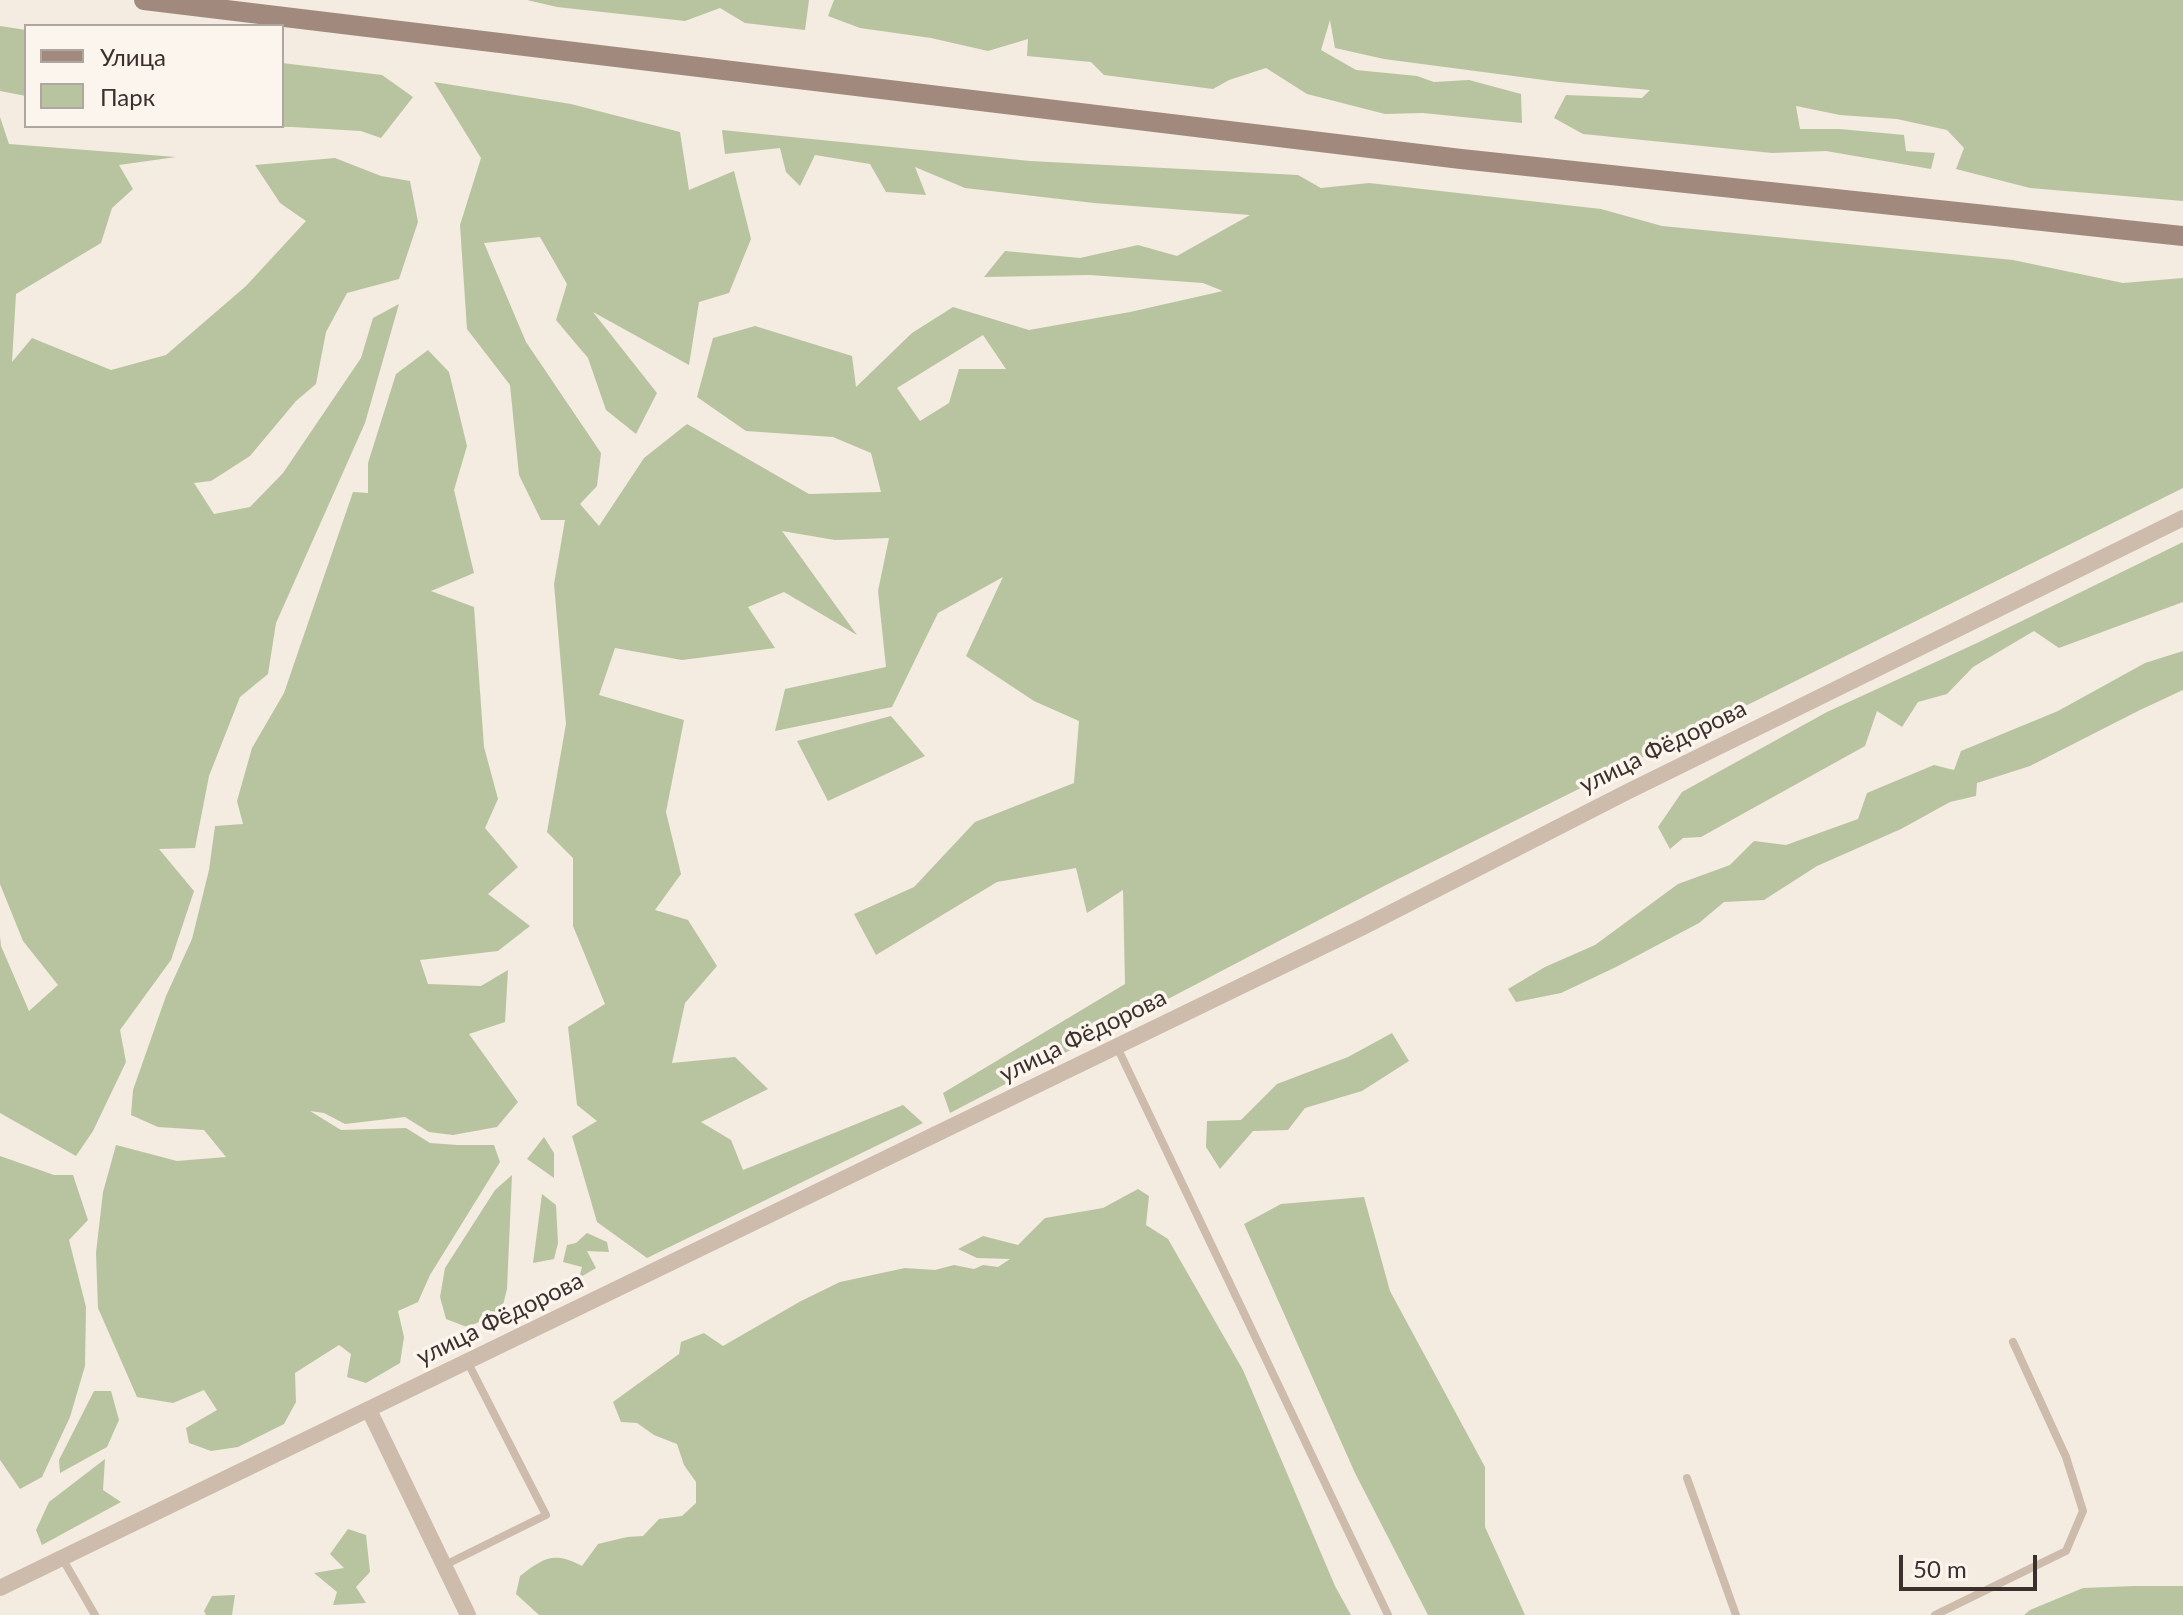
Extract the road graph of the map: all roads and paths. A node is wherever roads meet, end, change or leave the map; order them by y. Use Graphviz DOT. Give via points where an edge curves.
graph roads {
  1 [pos="144,0"];
  2 [pos="2183,236"];
  3 [pos="2183,518"];
  4 [pos="1117,1046"];
  5 [pos="2013,1342"];
  6 [pos="467,1361"];
  7 [pos="369,1410"];
  8 [pos="1687,1478"];
  9 [pos="62,1558"];
  10 [pos="444,1566"];
  11 [pos="0,1588"];
  12 [pos="95,1615"];
  13 [pos="468,1615"];
  14 [pos="1388,1615"];
  15 [pos="1736,1615"];
  16 [pos="1935,1615"];
  1 -- 2 [label="main road" via="1461,159"];
  3 -- 4 [label="street, улица Фёдорова"];
  4 -- 6 [label="street, улица Фёдорова"];
  4 -- 14 [label="lane"];
  5 -- 16 [label="lane" via="2066,1457 2083,1511 2066,1551"];
  6 -- 7 [label="street, улица Фёдорова"];
  6 -- 10 [label="lane" via="546,1515"];
  7 -- 9 [label="street, улица Фёдорова"];
  7 -- 10 [label="street"];
  8 -- 15 [label="lane"];
  9 -- 11 [label="street, улица Фёдорова"];
  9 -- 12 [label="lane"];
  10 -- 13 [label="street"];
}
